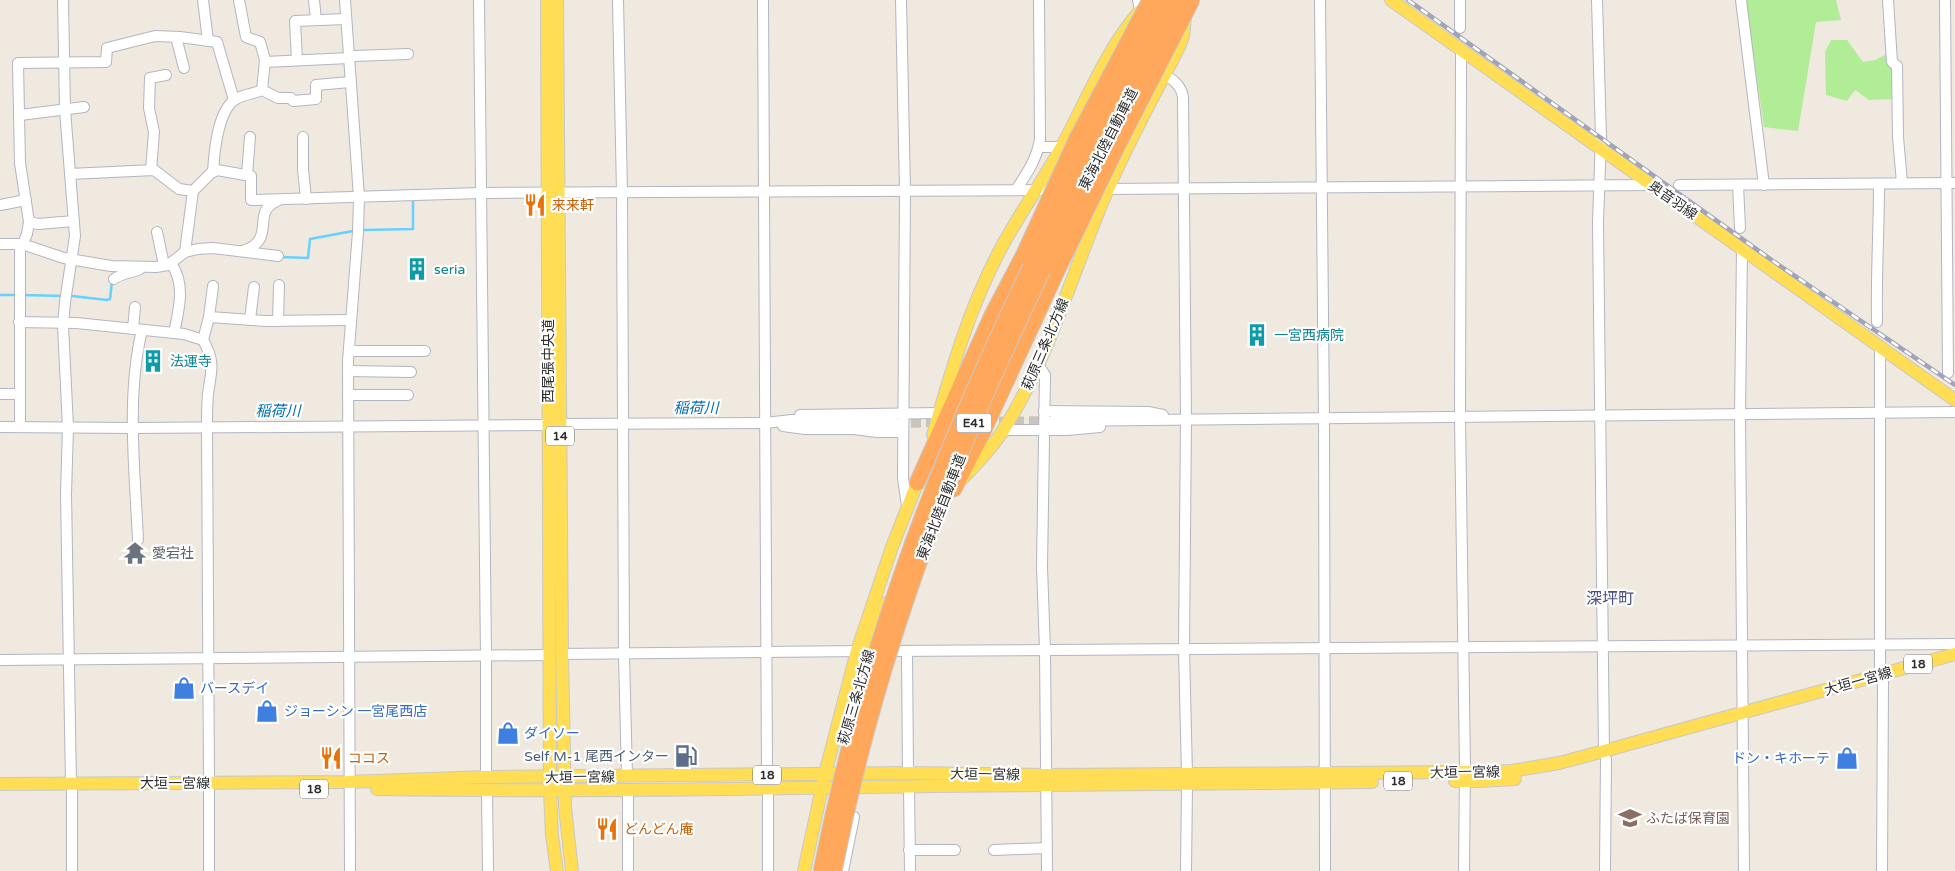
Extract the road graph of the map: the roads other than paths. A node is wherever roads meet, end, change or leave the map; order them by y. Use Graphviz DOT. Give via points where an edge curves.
graph roads {
  1 [pos="63,0"];
  2 [pos="203,0"];
  3 [pos="239,0"];
  4 [pos="314,0"];
  5 [pos="345,0"];
  6 [pos="479,0"];
  7 [pos="547,0"];
  8 [pos="557,0"];
  9 [pos="618,0"];
  10 [pos="763,0"];
  11 [pos="901,0"];
  12 [pos="1039,0"];
  13 [pos="1163,0"];
  14 [pos="1178,0"];
  15 [pos="1186,0"];
  16 [pos="1192,0"];
  17 [pos="1320,0"];
  18 [pos="1391,0"];
  19 [pos="1460,0"];
  20 [pos="1597,0"];
  21 [pos="1741,0"];
  22 [pos="1888,0"];
  23 [pos="1945,0"];
  24 [pos="1144,2"];
  25 [pos="346,19"];
  26 [pos="316,20"];
  27 [pos="1460,28"];
  28 [pos="176,36"];
  29 [pos="208,41"];
  30 [pos="1114,48"];
  31 [pos="1461,49"];
  32 [pos="408,54"];
  33 [pos="349,58"];
  34 [pos="298,60"];
  35 [pos="63,62"];
  36 [pos="264,62"];
  37 [pos="184,68"];
  38 [pos="1165,75"];
  39 [pos="166,76"];
  40 [pos="350,82"];
  41 [pos="262,90"];
  42 [pos="234,100"];
  43 [pos="84,107"];
  44 [pos="65,110"];
  45 [pos="20,116"];
  46 [pos="250,137"];
  47 [pos="303,137"];
  48 [pos="1039,147"];
  49 [pos="1062,147"];
  50 [pos="1601,149"];
  51 [pos="151,170"];
  52 [pos="213,172"];
  53 [pos="70,174"];
  54 [pos="247,175"];
  55 [pos="1902,183"];
  56 [pos="1951,183"];
  57 [pos="1651,185"];
  58 [pos="1738,185"];
  59 [pos="1764,185"];
  60 [pos="1879,185"];
  61 [pos="1599,186"];
  62 [pos="1679,186"];
  63 [pos="1461,187"];
  64 [pos="1322,188"];
  65 [pos="1108,189"];
  66 [pos="1183,189"];
  67 [pos="1016,190"];
  68 [pos="1036,190"];
  69 [pos="193,191"];
  70 [pos="905,191"];
  71 [pos="622,192"];
  72 [pos="764,192"];
  73 [pos="481,193"];
  74 [pos="552,193"];
  75 [pos="358,197"];
  76 [pos="306,199"];
  77 [pos="26,200"];
  78 [pos="280,200"];
  79 [pos="0,205"];
  80 [pos="74,221"];
  81 [pos="29,222"];
  82 [pos="1740,228"];
  83 [pos="157,232"];
  84 [pos="0,244"];
  85 [pos="22,244"];
  86 [pos="1742,248"];
  87 [pos="1951,248"];
  88 [pos="243,251"];
  89 [pos="185,252"];
  90 [pos="278,256"];
  91 [pos="72,260"];
  92 [pos="167,264"];
  93 [pos="144,267"];
  94 [pos="114,279"];
  95 [pos="279,285"];
  96 [pos="213,286"];
  97 [pos="254,287"];
  98 [pos="135,307"];
  99 [pos="209,317"];
  100 [pos="250,320"];
  101 [pos="351,320"];
  102 [pos="278,321"];
  103 [pos="19,322"];
  104 [pos="1877,322"];
  105 [pos="64,323"];
  106 [pos="137,330"];
  107 [pos="174,333"];
  108 [pos="204,340"];
  109 [pos="1880,346"];
  110 [pos="349,351"];
  111 [pos="425,351"];
  112 [pos="1039,366"];
  113 [pos="348,371"];
  114 [pos="411,372"];
  115 [pos="1948,373"];
  116 [pos="0,394"];
  117 [pos="20,394"];
  118 [pos="348,395"];
  119 [pos="408,395"];
  120 [pos="1955,400"];
  121 [pos="1044,411"];
  122 [pos="1955,412"];
  123 [pos="903,413"];
  124 [pos="939,413"];
  125 [pos="1879,413"];
  126 [pos="1740,415"];
  127 [pos="1600,416"];
  128 [pos="1324,418"];
  129 [pos="1460,418"];
  130 [pos="1186,419"];
  131 [pos="1052,421"];
  132 [pos="765,423"];
  133 [pos="895,423"];
  134 [pos="554,424"];
  135 [pos="622,424"];
  136 [pos="484,425"];
  137 [pos="20,426"];
  138 [pos="207,426"];
  139 [pos="349,426"];
  140 [pos="0,427"];
  141 [pos="68,427"];
  142 [pos="134,428"];
  143 [pos="1003,430"];
  144 [pos="1044,431"];
  145 [pos="903,432"];
  146 [pos="917,483"];
  147 [pos="954,489"];
  148 [pos="908,507"];
  149 [pos="138,540"];
  150 [pos="1955,644"];
  151 [pos="1881,645"];
  152 [pos="1463,647"];
  153 [pos="1603,647"];
  154 [pos="1743,647"];
  155 [pos="1324,649"];
  156 [pos="1045,650"];
  157 [pos="1184,650"];
  158 [pos="863,651"];
  159 [pos="907,651"];
  160 [pos="766,652"];
  161 [pos="1955,654"];
  162 [pos="556,655"];
  163 [pos="624,655"];
  164 [pos="486,656"];
  165 [pos="349,657"];
  166 [pos="208,658"];
  167 [pos="0,660"];
  168 [pos="70,660"];
  169 [pos="1955,662"];
  170 [pos="1882,678"];
  171 [pos="1743,717"];
  172 [pos="1605,755"];
  173 [pos="908,773"];
  174 [pos="830,774"];
  175 [pos="767,775"];
  176 [pos="626,776"];
  177 [pos="486,777"];
  178 [pos="550,777"];
  179 [pos="565,777"];
  180 [pos="1465,777"];
  181 [pos="1326,778"];
  182 [pos="1187,779"];
  183 [pos="1045,780"];
  184 [pos="0,784"];
  185 [pos="209,786"];
  186 [pos="348,786"];
  187 [pos="909,786"];
  188 [pos="71,787"];
  189 [pos="826,788"];
  190 [pos="628,790"];
  191 [pos="768,790"];
  192 [pos="487,791"];
  193 [pos="550,791"];
  194 [pos="565,791"];
  195 [pos="0,792"];
  196 [pos="854,817"];
  197 [pos="1046,848"];
  198 [pos="909,850"];
  199 [pos="955,850"];
  200 [pos="994,850"];
  201 [pos="72,871"];
  202 [pos="209,871"];
  203 [pos="350,871"];
  204 [pos="488,871"];
  205 [pos="557,871"];
  206 [pos="572,871"];
  207 [pos="628,871"];
  208 [pos="768,871"];
  209 [pos="804,871"];
  210 [pos="814,871"];
  211 [pos="821,871"];
  212 [pos="834,871"];
  213 [pos="843,871"];
  214 [pos="910,871"];
  215 [pos="1047,871"];
  216 [pos="1186,871"];
  217 [pos="1325,871"];
  218 [pos="1464,871"];
  219 [pos="1605,871"];
  220 [pos="1744,871"];
  221 [pos="1882,871"];
  1 -- 35 [label="street"];
  2 -- 29 [label="street"];
  3 -- 36 [label="street" via="246,37 260,42"];
  4 -- 26 [label="street"];
  5 -- 25 [label="street"];
  6 -- 73 [label="street"];
  7 -- 74 [label="main road, 西尾張中央道 / 14"];
  8 -- 74 [label="main road, 西尾張中央道 / 14"];
  9 -- 71 [label="street"];
  10 -- 72 [label="street"];
  11 -- 70 [label="street"];
  12 -- 48 [label="street"];
  13 -- 211 [label="highway, 東海北陸自動車道 / E41, bridge" via="1014,302 938,477 904,568 869,679"];
  14 -- 212 [label="highway, 東海北陸自動車道 / E41, bridge" via="1022,316 951,481 896,635 849,799"];
  15 -- 38 [label="main road, 萩原三条北方線" via="1183,36"];
  16 -- 147 [label="highway, bridge" via="1117,147"];
  17 -- 64 [label="street"];
  18 -- 31 [label="main road, 奥音羽線"];
  19 -- 27 [label="street"];
  20 -- 50 [label="street"];
  21 -- 59 [label="street"];
  22 -- 55 [label="street" via="1892,62 1897,66"];
  23 -- 56 [label="street"];
  24 -- 30 [label="main road, 萩原三条北方線"];
  24 -- 146 [label="highway, bridge" via="992,315"];
  25 -- 26 [label="street"];
  25 -- 33 [label="street"];
  26 -- 34 [label="street" via="295,21"];
  28 -- 29 [label="street"];
  28 -- 35 [label="street" via="155,36 107,48 106,62"];
  28 -- 37 [label="street"];
  29 -- 42 [label="street" via="219,45"];
  30 -- 38 [label="street"];
  30 -- 49 [label="main road, 萩原三条北方線"];
  31 -- 50 [label="main road, 奥音羽線"];
  31 -- 63 [label="street"];
  32 -- 33 [label="street"];
  33 -- 34 [label="street"];
  33 -- 40 [label="street"];
  34 -- 36 [label="street"];
  35 -- 44 [label="street"];
  35 -- 45 [label="street" via="18,63"];
  36 -- 41 [label="street"];
  38 -- 65 [label="main road, 萩原三条北方線"];
  38 -- 66 [label="street" via="1182,91"];
  39 -- 51 [label="street" via="150,78 149,108 154,132"];
  40 -- 41 [label="street" via="316,85 316,98 293,101"];
  40 -- 75 [label="street"];
  41 -- 42 [label="street"];
  42 -- 52 [label="street" via="222,121"];
  43 -- 44 [label="street"];
  44 -- 45 [label="street"];
  44 -- 53 [label="street"];
  45 -- 77 [label="street" via="20,164"];
  46 -- 54 [label="street"];
  47 -- 76 [label="street"];
  48 -- 49 [label="street"];
  48 -- 67 [label="street" via="1034,164"];
  49 -- 68 [label="main road, 萩原三条北方線"];
  50 -- 57 [label="main road, 奥音羽線"];
  50 -- 61 [label="street"];
  51 -- 53 [label="street"];
  51 -- 69 [label="street" via="179,189"];
  52 -- 54 [label="street"];
  52 -- 69 [label="street"];
  53 -- 80 [label="street"];
  54 -- 78 [label="street" via="251,176 251,200"];
  55 -- 56 [label="street"];
  55 -- 60 [label="street"];
  56 -- 87 [label="street"];
  57 -- 61 [label="street"];
  57 -- 86 [label="main road, 奥音羽線"];
  58 -- 59 [label="street"];
  58 -- 62 [label="street"];
  58 -- 82 [label="street"];
  59 -- 60 [label="street"];
  60 -- 104 [label="street"];
  61 -- 63 [label="street"];
  61 -- 127 [label="street"];
  63 -- 64 [label="street"];
  63 -- 129 [label="street"];
  64 -- 66 [label="street"];
  64 -- 128 [label="street"];
  65 -- 66 [label="street"];
  65 -- 68 [label="street"];
  65 -- 112 [label="main road, 萩原三条北方線"];
  66 -- 130 [label="street"];
  67 -- 68 [label="street"];
  67 -- 70 [label="street"];
  68 -- 124 [label="main road, 萩原三条北方線" via="982,286 962,335"];
  69 -- 89 [label="street"];
  70 -- 72 [label="street"];
  70 -- 123 [label="street"];
  71 -- 72 [label="street"];
  71 -- 74 [label="street"];
  71 -- 135 [label="street"];
  72 -- 132 [label="street"];
  73 -- 74 [label="street"];
  73 -- 75 [label="street"];
  73 -- 136 [label="street"];
  74 -- 134 [label="main road, 西尾張中央道 / 14"];
  75 -- 76 [label="street"];
  75 -- 101 [label="street"];
  76 -- 78 [label="street"];
  77 -- 79 [label="street"];
  77 -- 81 [label="street"];
  78 -- 88 [label="street" via="268,205 265,211 260,241"];
  80 -- 81 [label="street"];
  80 -- 91 [label="street"];
  81 -- 85 [label="street"];
  83 -- 92 [label="street"];
  84 -- 85 [label="street"];
  85 -- 91 [label="street"];
  85 -- 103 [label="street"];
  86 -- 109 [label="main road, 奥音羽線"];
  86 -- 126 [label="street"];
  87 -- 115 [label="street"];
  88 -- 89 [label="street" via="198,248"];
  88 -- 90 [label="street"];
  89 -- 92 [label="street"];
  91 -- 93 [label="street"];
  91 -- 105 [label="street"];
  92 -- 93 [label="street"];
  92 -- 107 [label="street" via="180,282"];
  93 -- 94 [label="street"];
  95 -- 102 [label="street"];
  96 -- 99 [label="street"];
  97 -- 100 [label="street"];
  98 -- 106 [label="street"];
  99 -- 100 [label="street"];
  99 -- 108 [label="street"];
  100 -- 102 [label="street"];
  101 -- 102 [label="street"];
  101 -- 110 [label="street"];
  103 -- 105 [label="street"];
  103 -- 117 [label="street"];
  105 -- 106 [label="street"];
  105 -- 141 [label="street"];
  106 -- 107 [label="street"];
  106 -- 142 [label="street"];
  107 -- 108 [label="street"];
  108 -- 138 [label="street" via="213,363"];
  109 -- 120 [label="main road, 奥音羽線"];
  109 -- 125 [label="street"];
  110 -- 111 [label="street"];
  110 -- 113 [label="street"];
  112 -- 121 [label="street" via="1045,375"];
  112 -- 143 [label="main road, 萩原三条北方線"];
  113 -- 114 [label="street"];
  113 -- 118 [label="street"];
  116 -- 117 [label="street"];
  117 -- 137 [label="street"];
  118 -- 119 [label="street"];
  118 -- 139 [label="street"];
  121 -- 130 [label="street" via="1148,412"];
  121 -- 144 [label="street"];
  122 -- 125 [label="street"];
  123 -- 124 [label="street"];
  123 -- 132 [label="street" via="806,414"];
  123 -- 145 [label="street"];
  124 -- 146 [label="main road, 萩原三条北方線"];
  125 -- 126 [label="street"];
  125 -- 151 [label="street"];
  126 -- 127 [label="street"];
  126 -- 154 [label="street"];
  127 -- 129 [label="street"];
  127 -- 153 [label="street"];
  128 -- 129 [label="street"];
  128 -- 130 [label="street"];
  128 -- 155 [label="street"];
  129 -- 152 [label="street"];
  130 -- 131 [label="street"];
  130 -- 144 [label="street"];
  130 -- 157 [label="street"];
  132 -- 133 [label="street" via="792,420"];
  132 -- 135 [label="street"];
  132 -- 145 [label="street" via="805,429"];
  132 -- 160 [label="street"];
  134 -- 135 [label="street"];
  134 -- 136 [label="street"];
  134 -- 162 [label="main road, 西尾張中央道 / 14"];
  135 -- 163 [label="street"];
  136 -- 139 [label="street"];
  136 -- 164 [label="street"];
  137 -- 140 [label="street"];
  137 -- 141 [label="street"];
  138 -- 139 [label="street"];
  138 -- 142 [label="street"];
  138 -- 166 [label="street"];
  139 -- 165 [label="street"];
  141 -- 142 [label="street"];
  141 -- 168 [label="street" via="66,494"];
  142 -- 149 [label="street"];
  143 -- 144 [label="street"];
  143 -- 147 [label="main road, 萩原三条北方線"];
  144 -- 156 [label="street" via="1042,567"];
  145 -- 148 [label="street" via="903,478"];
  146 -- 148 [label="main road, 萩原三条北方線"];
  147 -- 158 [label="main road, 萩原三条北方線" via="899,574"];
  148 -- 158 [label="main road, 萩原三条北方線"];
  150 -- 151 [label="street"];
  151 -- 154 [label="street"];
  151 -- 170 [label="street"];
  152 -- 153 [label="street"];
  152 -- 155 [label="street"];
  152 -- 180 [label="street"];
  153 -- 154 [label="street"];
  153 -- 172 [label="street"];
  154 -- 171 [label="street"];
  155 -- 157 [label="street"];
  155 -- 181 [label="street"];
  156 -- 157 [label="street"];
  156 -- 159 [label="street"];
  156 -- 183 [label="street"];
  157 -- 182 [label="street"];
  158 -- 159 [label="street"];
  158 -- 160 [label="street"];
  158 -- 174 [label="main road, 萩原三条北方線"];
  159 -- 173 [label="street"];
  160 -- 163 [label="street"];
  160 -- 175 [label="street"];
  161 -- 170 [label="main road, 大垣一宮線 / 18"];
  162 -- 163 [label="street"];
  162 -- 164 [label="street"];
  162 -- 178 [label="main road, 西尾張中央道 / 14"];
  162 -- 179 [label="main road, 西尾張中央道 / 14"];
  163 -- 176 [label="street"];
  164 -- 165 [label="street"];
  164 -- 177 [label="street"];
  165 -- 166 [label="street"];
  165 -- 186 [label="street"];
  166 -- 168 [label="street"];
  166 -- 185 [label="street"];
  167 -- 168 [label="street"];
  168 -- 188 [label="street"];
  169 -- 170 [label="main road, 大垣一宮線 / 18"];
  170 -- 171 [label="main road, 大垣一宮線 / 18"];
  170 -- 221 [label="street"];
  171 -- 172 [label="main road, 大垣一宮線 / 18"];
  171 -- 220 [label="street"];
  172 -- 180 [label="main road, 大垣一宮線 / 18"];
  172 -- 219 [label="street"];
  173 -- 174 [label="main road, 大垣一宮線 / 18"];
  173 -- 183 [label="main road, 大垣一宮線 / 18"];
  174 -- 175 [label="main road, 大垣一宮線 / 18"];
  174 -- 189 [label="main road, 萩原三条北方線"];
  175 -- 176 [label="main road, 大垣一宮線 / 18"];
  176 -- 179 [label="main road, 大垣一宮線 / 18"];
  177 -- 178 [label="main road, 大垣一宮線 / 18"];
  177 -- 186 [label="main road, 大垣一宮線 / 18"];
  178 -- 179 [label="main road, 大垣一宮線 / 18"];
  178 -- 193 [label="main road, 西尾張中央道 / 14"];
  179 -- 194 [label="main road, 西尾張中央道 / 14"];
  180 -- 181 [label="main road, 大垣一宮線 / 18"];
  180 -- 218 [label="street"];
  181 -- 182 [label="main road, 大垣一宮線 / 18"];
  181 -- 217 [label="street"];
  182 -- 183 [label="main road, 大垣一宮線 / 18"];
  182 -- 216 [label="street"];
  183 -- 187 [label="main road, 大垣一宮線 / 18"];
  183 -- 197 [label="street"];
  184 -- 188 [label="main road, 大垣一宮線 / 18"];
  185 -- 186 [label="main road, 大垣一宮線 / 18"];
  185 -- 188 [label="main road, 大垣一宮線 / 18"];
  185 -- 202 [label="street"];
  186 -- 192 [label="main road, 大垣一宮線 / 18"];
  186 -- 203 [label="street"];
  187 -- 189 [label="main road, 大垣一宮線 / 18"];
  187 -- 198 [label="street"];
  188 -- 195 [label="main road, 大垣一宮線 / 18"];
  188 -- 201 [label="street"];
  189 -- 191 [label="main road, 大垣一宮線 / 18"];
  189 -- 209 [label="main road, 萩原三条北方線"];
  189 -- 210 [label="main road, 萩原三条北方線"];
  190 -- 191 [label="main road, 大垣一宮線 / 18"];
  190 -- 194 [label="main road, 大垣一宮線 / 18"];
  190 -- 207 [label="street"];
  191 -- 208 [label="street"];
  192 -- 193 [label="main road, 大垣一宮線 / 18"];
  192 -- 204 [label="street"];
  193 -- 194 [label="main road, 大垣一宮線 / 18"];
  193 -- 205 [label="main road, 西尾張中央道 / 14"];
  194 -- 206 [label="main road, 西尾張中央道 / 14"];
  196 -- 213 [label="street"];
  197 -- 200 [label="street"];
  197 -- 215 [label="street"];
  198 -- 199 [label="street"];
  198 -- 214 [label="street"];
}
